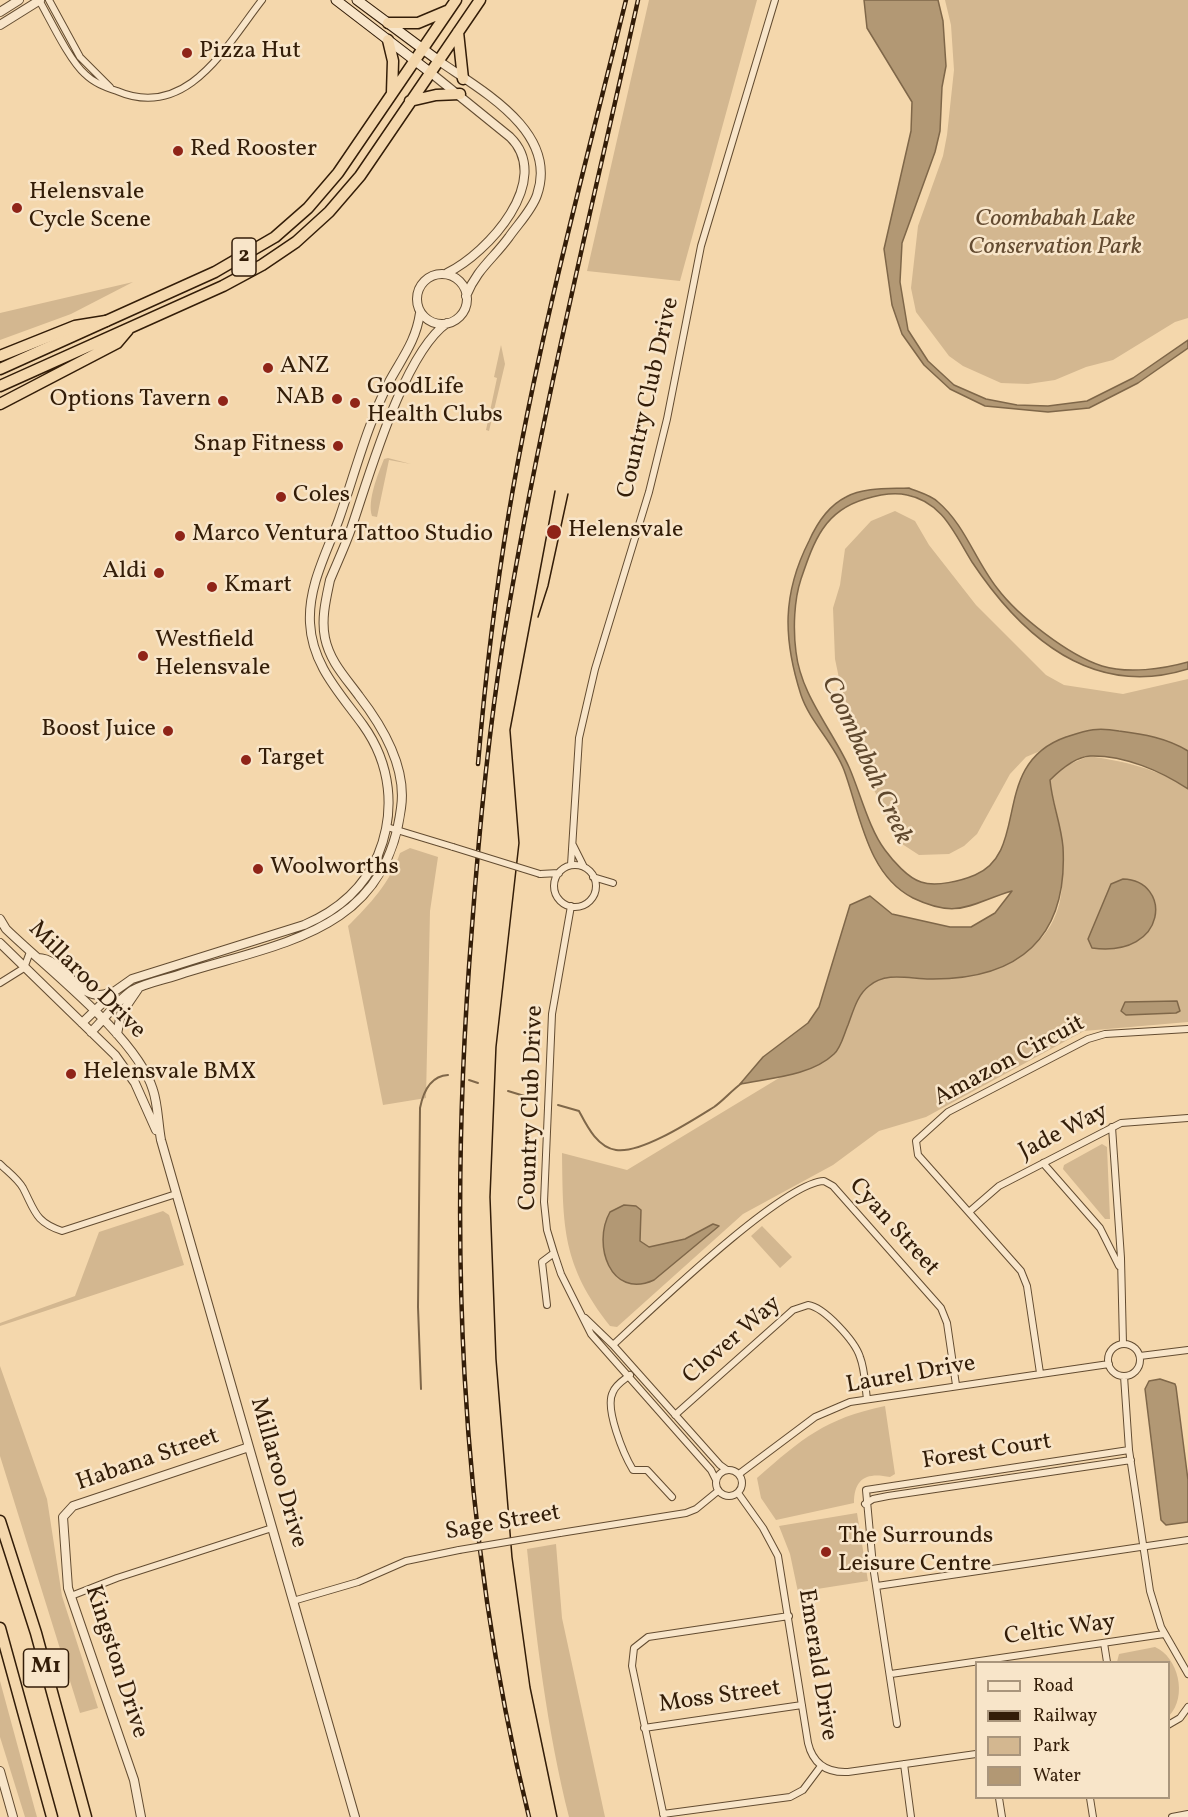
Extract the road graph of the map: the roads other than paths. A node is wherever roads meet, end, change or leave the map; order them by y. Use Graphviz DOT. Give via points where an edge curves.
graph roads {
  1 [pos="19,0"];
  2 [pos="39,0"];
  3 [pos="49,0"];
  4 [pos="262,0"];
  5 [pos="336,0"];
  6 [pos="357,0"];
  7 [pos="456,0"];
  8 [pos="480,0"];
  9 [pos="775,0"];
  10 [pos="449,10"];
  11 [pos="0,12"];
  12 [pos="388,23"];
  13 [pos="0,25"];
  14 [pos="458,32"];
  15 [pos="388,40"];
  16 [pos="422,49"];
  17 [pos="415,61"];
  18 [pos="439,62"];
  19 [pos="431,73"];
  20 [pos="463,79"];
  21 [pos="112,90"];
  22 [pos="393,93"];
  23 [pos="460,94"];
  24 [pos="410,101"];
  25 [pos="447,273"];
  26 [pos="466,296"];
  27 [pos="420,313"];
  28 [pos="106,321"];
  29 [pos="447,323"];
  30 [pos="130,327"];
  31 [pos="0,356"];
  32 [pos="0,369"];
  33 [pos="0,386"];
  34 [pos="0,404"];
  35 [pos="367,436"];
  36 [pos="382,440"];
  37 [pos="387,827"];
  38 [pos="397,830"];
  39 [pos="572,842"];
  40 [pos="571,865"];
  41 [pos="584,867"];
  42 [pos="559,873"];
  43 [pos="540,874"];
  44 [pos="593,877"];
  45 [pos="554,882"];
  46 [pos="595,887"];
  47 [pos="572,906"];
  48 [pos="0,919"];
  49 [pos="0,944"];
  50 [pos="30,952"];
  51 [pos="37,959"];
  52 [pos="174,966"];
  53 [pos="205,967"];
  54 [pos="24,968"];
  55 [pos="0,983"];
  56 [pos="139,988"];
  57 [pos="115,991"];
  58 [pos="94,1011"];
  59 [pos="104,1020"];
  60 [pos="82,1023"];
  61 [pos="1188,1029"];
  62 [pos="91,1032"];
  63 [pos="117,1034"];
  64 [pos="1188,1118"];
  65 [pos="1112,1127"];
  66 [pos="161,1140"];
  67 [pos="1043,1163"];
  68 [pos="0,1164"];
  69 [pos="176,1194"];
  70 [pos="969,1212"];
  71 [pos="554,1253"];
  72 [pos="1119,1267"];
  73 [pos="547,1305"];
  74 [pos="578,1308"];
  75 [pos="613,1344"];
  76 [pos="1123,1344"];
  77 [pos="1188,1350"];
  78 [pos="1140,1356"];
  79 [pos="1109,1364"];
  80 [pos="636,1370"];
  81 [pos="1040,1373"];
  82 [pos="629,1376"];
  83 [pos="1124,1376"];
  84 [pos="956,1385"];
  85 [pos="867,1399"];
  86 [pos="675,1415"];
  87 [pos="249,1447"];
  88 [pos="1129,1450"];
  89 [pos="1131,1460"];
  90 [pos="727,1470"];
  91 [pos="739,1474"];
  92 [pos="716,1479"];
  93 [pos="718,1491"];
  94 [pos="738,1493"];
  95 [pos="672,1497"];
  96 [pos="865,1504"];
  97 [pos="63,1517"];
  98 [pos="0,1521"];
  99 [pos="272,1528"];
  100 [pos="1188,1540"];
  101 [pos="1143,1546"];
  102 [pos="877,1586"];
  103 [pos="72,1596"];
  104 [pos="293,1601"];
  105 [pos="789,1616"];
  106 [pos="0,1628"];
  107 [pos="1164,1634"];
  108 [pos="1104,1643"];
  109 [pos="980,1661"];
  110 [pos="1107,1661"];
  111 [pos="975,1662"];
  112 [pos="891,1674"];
  113 [pos="1188,1674"];
  114 [pos="802,1705"];
  115 [pos="1188,1707"];
  116 [pos="897,1724"];
  117 [pos="1170,1724"];
  118 [pos="644,1728"];
  119 [pos="975,1754"];
  120 [pos="904,1764"];
  121 [pos="821,1766"];
  122 [pos="0,1771"];
  123 [pos="999,1799"];
  124 [pos="1090,1799"];
  125 [pos="1188,1814"];
  126 [pos="664,1816"];
  127 [pos="13,1817"];
  128 [pos="52,1817"];
  129 [pos="86,1817"];
  130 [pos="141,1817"];
  131 [pos="355,1817"];
  132 [pos="911,1817"];
  133 [pos="1002,1817"];
  134 [pos="1093,1817"];
  135 [pos="1172,1817"];
  1 -- 11 [label="street"];
  2 -- 13 [label="street"];
  2 -- 21 [label="street" via="84,74"];
  3 -- 21 [label="street" via="80,57"];
  4 -- 21 [label="street" via="206,72 186,88 148,98"];
  5 -- 15 [label="main road"];
  6 -- 12 [label="main road"];
  7 -- 10 [label="highway, 2"];
  8 -- 14 [label="highway, 2"];
  9 -- 39 [label="street, Country Club Drive" via="701,246 665,430 595,669 579,738"];
  10 -- 12 [label="highway" via="418,23"];
  10 -- 16 [label="highway, 2"];
  12 -- 16 [label="main road"];
  14 -- 18 [label="highway, 2"];
  14 -- 20 [label="highway"];
  15 -- 17 [label="main road"];
  15 -- 22 [label="highway" via="393,61"];
  16 -- 17 [label="highway, 2"];
  16 -- 18 [label="main road"];
  17 -- 19 [label="main road"];
  17 -- 22 [label="highway, 2"];
  18 -- 19 [label="highway, 2"];
  18 -- 20 [label="street"];
  19 -- 23 [label="street"];
  19 -- 24 [label="highway, 2"];
  20 -- 26 [label="street" via="523,125 535,143 541,170 535,200 502,246 478,271"];
  22 -- 28 [label="highway, 2" via="325,191 274,237 234,263"];
  23 -- 24 [label="highway"];
  23 -- 25 [label="street" via="514,141 524,157 526,170 520,196 495,232 477,254"];
  24 -- 30 [label="highway, 2" via="346,194 296,242 244,276"];
  25 -- 26 [label="street" via="461,283"];
  25 -- 27 [label="street" via="434,275 421,286 417,299"];
  26 -- 29 [label="street" via="461,314"];
  27 -- 29 [label="street" via="430,321"];
  27 -- 35 [label="street" via="416,337 389,382"];
  28 -- 31 [label="highway" via="75,327"];
  28 -- 32 [label="highway, 2"];
  29 -- 36 [label="street" via="427,344 405,383"];
  30 -- 33 [label="highway, 2"];
  30 -- 34 [label="highway" via="117,343"];
  35 -- 36 [label="street"];
  35 -- 37 [label="street" via="315,583 310,630 322,670 371,737 384,767"];
  36 -- 38 [label="street" via="330,580 324,615 326,640 338,668 379,724 395,760 402,803"];
  37 -- 38 [label="street"];
  37 -- 52 [label="street" via="366,878 326,914 304,925"];
  38 -- 43 [label="street, bridge"];
  38 -- 53 [label="street" via="376,879 343,915 302,936"];
  39 -- 40 [label="street, Country Club Drive"];
  39 -- 41 [label="street, Country Club Drive"];
  40 -- 41 [label="street"];
  40 -- 42 [label="street"];
  41 -- 44 [label="street, Country Club Drive"];
  42 -- 43 [label="street"];
  42 -- 45 [label="street"];
  43 -- 45 [label="street"];
  44 -- 46 [label="street"];
  44 -- 46 [label="street, Country Club Drive" via="613,883"];
  45 -- 47 [label="street" via="556,895"];
  46 -- 47 [label="street" via="587,903"];
  47 -- 71 [label="street, Country Club Drive" via="552,1014 546,1109 544,1202"];
  48 -- 50 [label="street, Millaroo Drive"];
  49 -- 54 [label="street, Millaroo Drive"];
  50 -- 51 [label="street, Millaroo Drive"];
  50 -- 54 [label="street"];
  51 -- 57 [label="street" via="49,961 88,992 102,996"];
  51 -- 58 [label="street, Millaroo Drive"];
  52 -- 53 [label="street" via="181,970"];
  52 -- 57 [label="street" via="132,979"];
  53 -- 56 [label="street"];
  54 -- 55 [label="street"];
  54 -- 60 [label="street, Millaroo Drive"];
  56 -- 59 [label="street"];
  56 -- 63 [label="street" via="121,1014"];
  57 -- 58 [label="street"];
  58 -- 59 [label="street, Millaroo Drive"];
  58 -- 60 [label="street"];
  59 -- 62 [label="street"];
  59 -- 63 [label="street, Millaroo Drive"];
  60 -- 62 [label="street, Millaroo Drive"];
  61 -- 70 [label="street, Amazon Circuit" via="1105,1034 1088,1039 941,1117 917,1137 916,1152"];
  62 -- 66 [label="street, Millaroo Drive" via="115,1055 135,1083"];
  63 -- 66 [label="street, Millaroo Drive" via="131,1048 153,1089"];
  64 -- 65 [label="street, Jade Way" via="1130,1121"];
  65 -- 67 [label="street, Jade Way"];
  65 -- 72 [label="street"];
  66 -- 69 [label="street, Millaroo Drive"];
  67 -- 70 [label="street, Jade Way" via="995,1188"];
  67 -- 72 [label="street" via="1100,1228"];
  68 -- 69 [label="street" via="22,1186 30,1208 46,1226 62,1231"];
  69 -- 87 [label="street, Millaroo Drive"];
  70 -- 81 [label="street, Amazon Circuit" via="1025,1279"];
  71 -- 73 [label="street" via="542,1262"];
  71 -- 74 [label="street, Country Club Drive"];
  72 -- 76 [label="street"];
  74 -- 75 [label="street"];
  74 -- 82 [label="street" via="591,1334"];
  75 -- 80 [label="street"];
  75 -- 84 [label="street, Cyan Street" via="760,1214 811,1184 824,1181 833,1186 940,1308 947,1323"];
  76 -- 78 [label="street" via="1134,1347"];
  76 -- 79 [label="street" via="1113,1349"];
  77 -- 78 [label="street"];
  78 -- 83 [label="street" via="1138,1368"];
  79 -- 81 [label="street, Laurel Drive"];
  79 -- 83 [label="street" via="1112,1371"];
  80 -- 82 [label="street"];
  80 -- 86 [label="street"];
  81 -- 84 [label="street, Laurel Drive"];
  82 -- 92 [label="street"];
  82 -- 95 [label="street" via="616,1387 611,1398 621,1447 633,1470 647,1470"];
  83 -- 88 [label="street"];
  84 -- 85 [label="street, Laurel Drive"];
  85 -- 86 [label="street, Clover Way" via="858,1351 828,1316 808,1305 794,1310"];
  85 -- 91 [label="street, Laurel Drive" via="837,1406 815,1418"];
  86 -- 90 [label="street"];
  87 -- 97 [label="street, Habana Street" via="72,1506"];
  87 -- 99 [label="street, Millaroo Drive"];
  88 -- 89 [label="street"];
  88 -- 96 [label="street, Forest Court" via="871,1488 866,1490"];
  89 -- 96 [label="street, Forest Court" via="888,1496"];
  89 -- 101 [label="street"];
  90 -- 91 [label="street"];
  90 -- 92 [label="street"];
  91 -- 94 [label="street" via="742,1486"];
  92 -- 93 [label="street"];
  93 -- 94 [label="street" via="726,1496"];
  93 -- 104 [label="street, Sage Street, bridge" via="686,1513 400,1562 358,1582"];
  94 -- 105 [label="street, Emerald Drive" via="778,1556"];
  96 -- 102 [label="street"];
  97 -- 103 [label="street, Kingston Drive"];
  98 -- 129 [label="highway, M1" via="36,1633"];
  99 -- 103 [label="street"];
  99 -- 104 [label="street, Millaroo Drive"];
  100 -- 101 [label="street"];
  101 -- 102 [label="street"];
  101 -- 107 [label="street" via="1153,1604"];
  102 -- 112 [label="street"];
  103 -- 130 [label="street, Kingston Drive" via="134,1780"];
  104 -- 131 [label="street, Millaroo Drive"];
  105 -- 114 [label="street, Emerald Drive"];
  105 -- 118 [label="street" via="648,1637 639,1642 632,1658"];
  106 -- 128 [label="highway, M1"];
  107 -- 108 [label="street, Celtic Way"];
  107 -- 113 [label="street"];
  108 -- 109 [label="street, Celtic Way"];
  108 -- 110 [label="street"];
  111 -- 112 [label="street, Celtic Way"];
  112 -- 116 [label="street"];
  114 -- 118 [label="street, Moss Street"];
  114 -- 121 [label="street, Emerald Drive" via="810,1751"];
  115 -- 117 [label="street"];
  118 -- 126 [label="street"];
  119 -- 120 [label="street, Emerald Drive"];
  120 -- 121 [label="street, Emerald Drive" via="848,1772 834,1772"];
  120 -- 132 [label="street"];
  121 -- 126 [label="street" via="802,1790 790,1797"];
  122 -- 127 [label="street"];
  123 -- 133 [label="street"];
  124 -- 134 [label="street"];
  125 -- 135 [label="street"];
}
